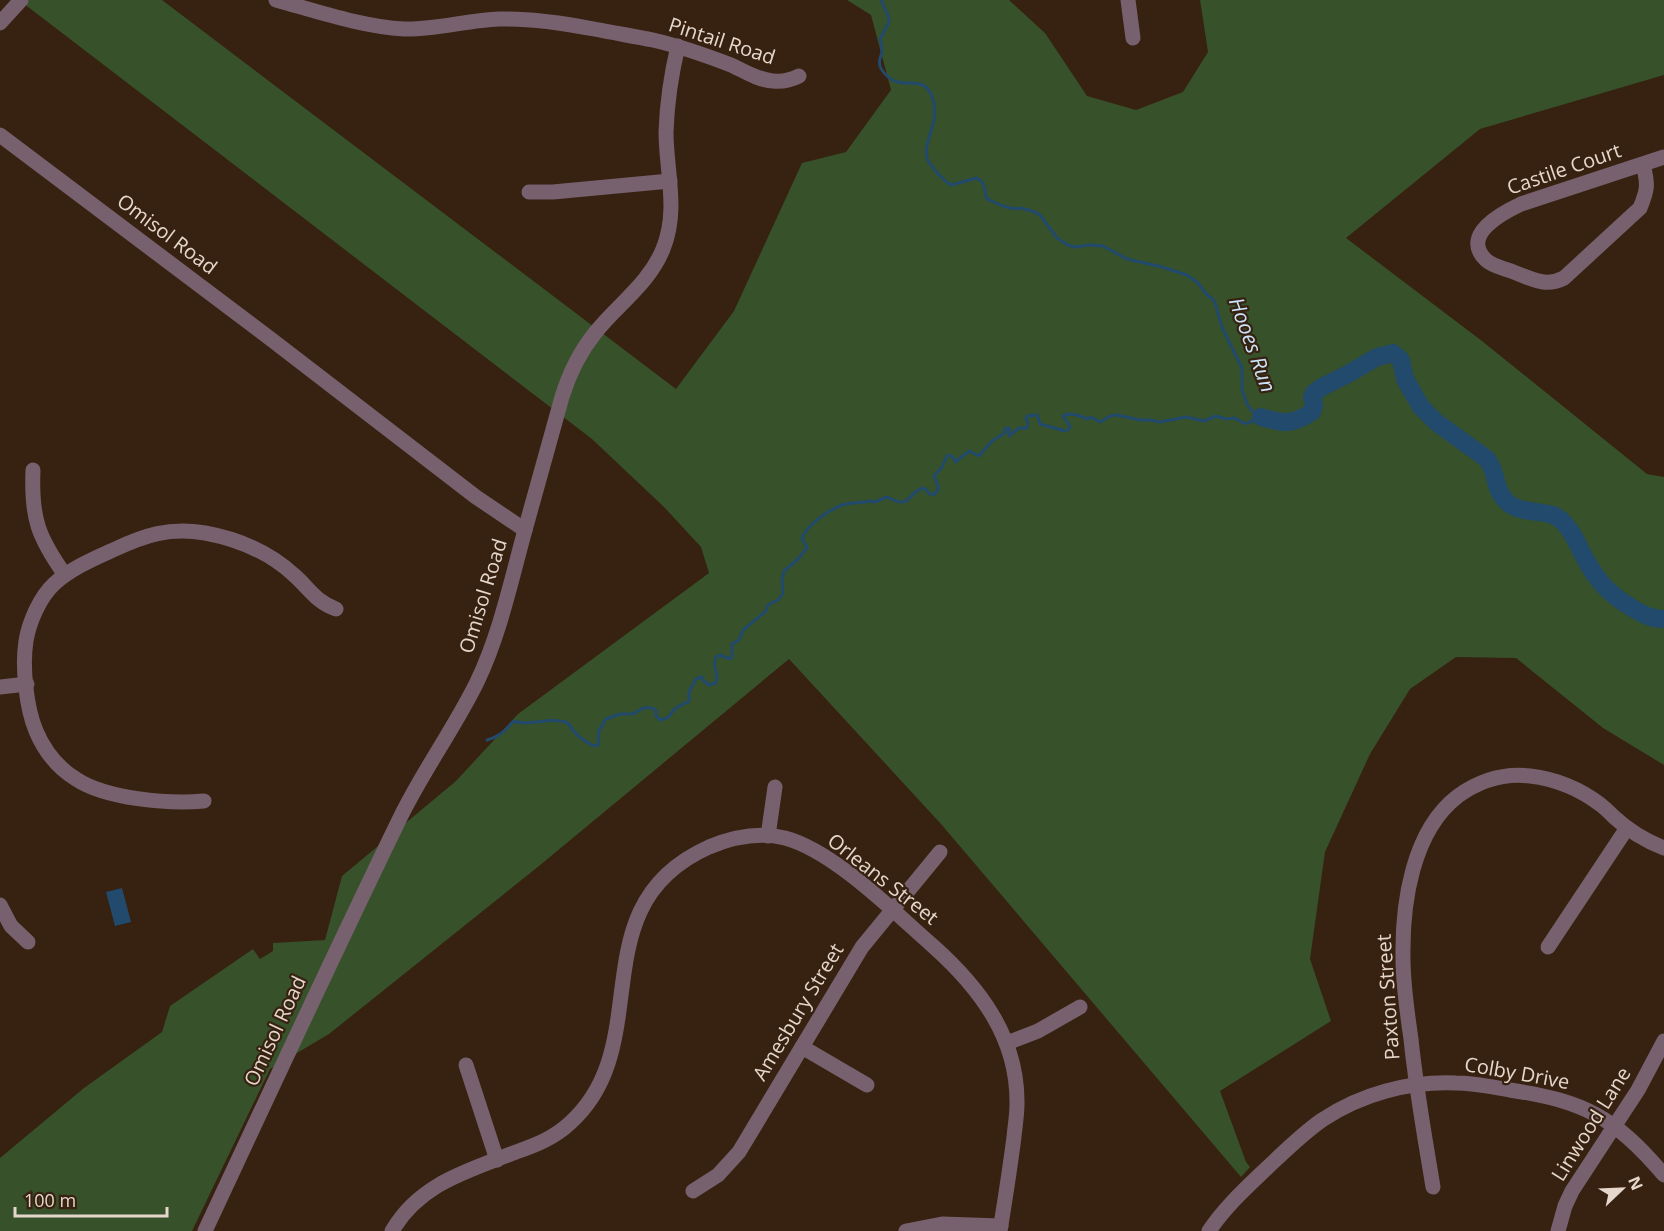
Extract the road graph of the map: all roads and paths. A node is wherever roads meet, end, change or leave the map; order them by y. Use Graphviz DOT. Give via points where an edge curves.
graph roads {
  1 [pos="21,0"];
  2 [pos="276,0"];
  3 [pos="1128,0"];
  4 [pos="0,23"];
  5 [pos="1133,38"];
  6 [pos="678,46"];
  7 [pos="800,76"];
  8 [pos="0,135"];
  9 [pos="1664,157"];
  10 [pos="1643,164"];
  11 [pos="670,181"];
  12 [pos="529,192"];
  13 [pos="33,471"];
  14 [pos="525,530"];
  15 [pos="65,575"];
  16 [pos="336,609"];
  17 [pos="27,684"];
  18 [pos="0,687"];
  19 [pos="775,786"];
  20 [pos="204,801"];
  21 [pos="1627,828"];
  22 [pos="768,836"];
  23 [pos="1664,848"];
  24 [pos="940,852"];
  25 [pos="0,905"];
  26 [pos="892,910"];
  27 [pos="28,942"];
  28 [pos="1548,947"];
  29 [pos="1080,1007"];
  30 [pos="1664,1041"];
  31 [pos="1007,1043"];
  32 [pos="802,1047"];
  33 [pos="466,1065"];
  34 [pos="867,1085"];
  35 [pos="1416,1086"];
  36 [pos="1615,1126"];
  37 [pos="497,1160"];
  38 [pos="1664,1175"];
  39 [pos="1433,1187"];
  40 [pos="693,1191"];
  41 [pos="1001,1229"];
  42 [pos="205,1231"];
  43 [pos="392,1231"];
  44 [pos="906,1231"];
  45 [pos="1209,1231"];
  46 [pos="1558,1231"];
  1 -- 4 [label="street"];
  2 -- 6 [label="street, Pintail Road" via="385,27 426,28 523,19"];
  3 -- 5 [label="street"];
  6 -- 7 [label="street, Pintail Road" via="764,80 786,81"];
  6 -- 11 [label="street" via="666,133"];
  8 -- 14 [label="street, Omisol Road" via="476,497"];
  9 -- 10 [label="street, Castile Court"];
  10 -- 10 [label="street, Castile Court" via="1506,211 1480,232 1481,254 1488,262 1540,283 1557,282 1640,208 1647,183"];
  11 -- 12 [label="street"];
  11 -- 14 [label="street" via="671,216 664,247 648,276 596,331 578,357 562,398"];
  13 -- 15 [label="street" via="37,525"];
  14 -- 42 [label="street, Omisol Road" via="500,622 478,681 396,826"];
  15 -- 16 [label="street" via="137,539 184,531 206,533 266,554 296,576 316,599"];
  15 -- 17 [label="street" via="42,600 28,633"];
  17 -- 18 [label="street"];
  17 -- 20 [label="street" via="31,715 40,740 55,761 77,780 109,793 185,803"];
  19 -- 22 [label="street"];
  21 -- 23 [label="street, Paxton Street"];
  21 -- 28 [label="street"];
  21 -- 35 [label="street, Paxton Street" via="1588,796 1568,786 1529,776 1510,775 1482,782 1441,812 1420,848 1404,930 1404,985"];
  22 -- 26 [label="street, Orleans Street" via="813,849"];
  22 -- 37 [label="street, Orleans Street" via="735,838 698,852 665,875 654,888 636,918 624,969 614,1044 591,1099 555,1135"];
  24 -- 26 [label="street, Amesbury Street"];
  25 -- 27 [label="street" via="11,926"];
  26 -- 31 [label="street, Orleans Street" via="969,980"];
  26 -- 32 [label="street, Amesbury Street" via="862,947"];
  29 -- 31 [label="street"];
  30 -- 36 [label="street, Linwood Lane"];
  31 -- 41 [label="street, Orleans Street" via="1017,1104"];
  32 -- 34 [label="street"];
  32 -- 40 [label="street, Amesbury Street" via="739,1152 718,1174"];
  33 -- 37 [label="street"];
  35 -- 36 [label="street, Colby Drive" via="1462,1083 1537,1094 1577,1105"];
  35 -- 39 [label="street, Paxton Street"];
  35 -- 45 [label="street, Colby Drive" via="1365,1098 1321,1121 1238,1196"];
  36 -- 38 [label="street, Colby Drive"];
  36 -- 46 [label="street, Linwood Lane" via="1572,1191"];
  37 -- 43 [label="street, Orleans Street" via="432,1188 403,1214"];
  41 -- 44 [label="street" via="942,1224"];
}
